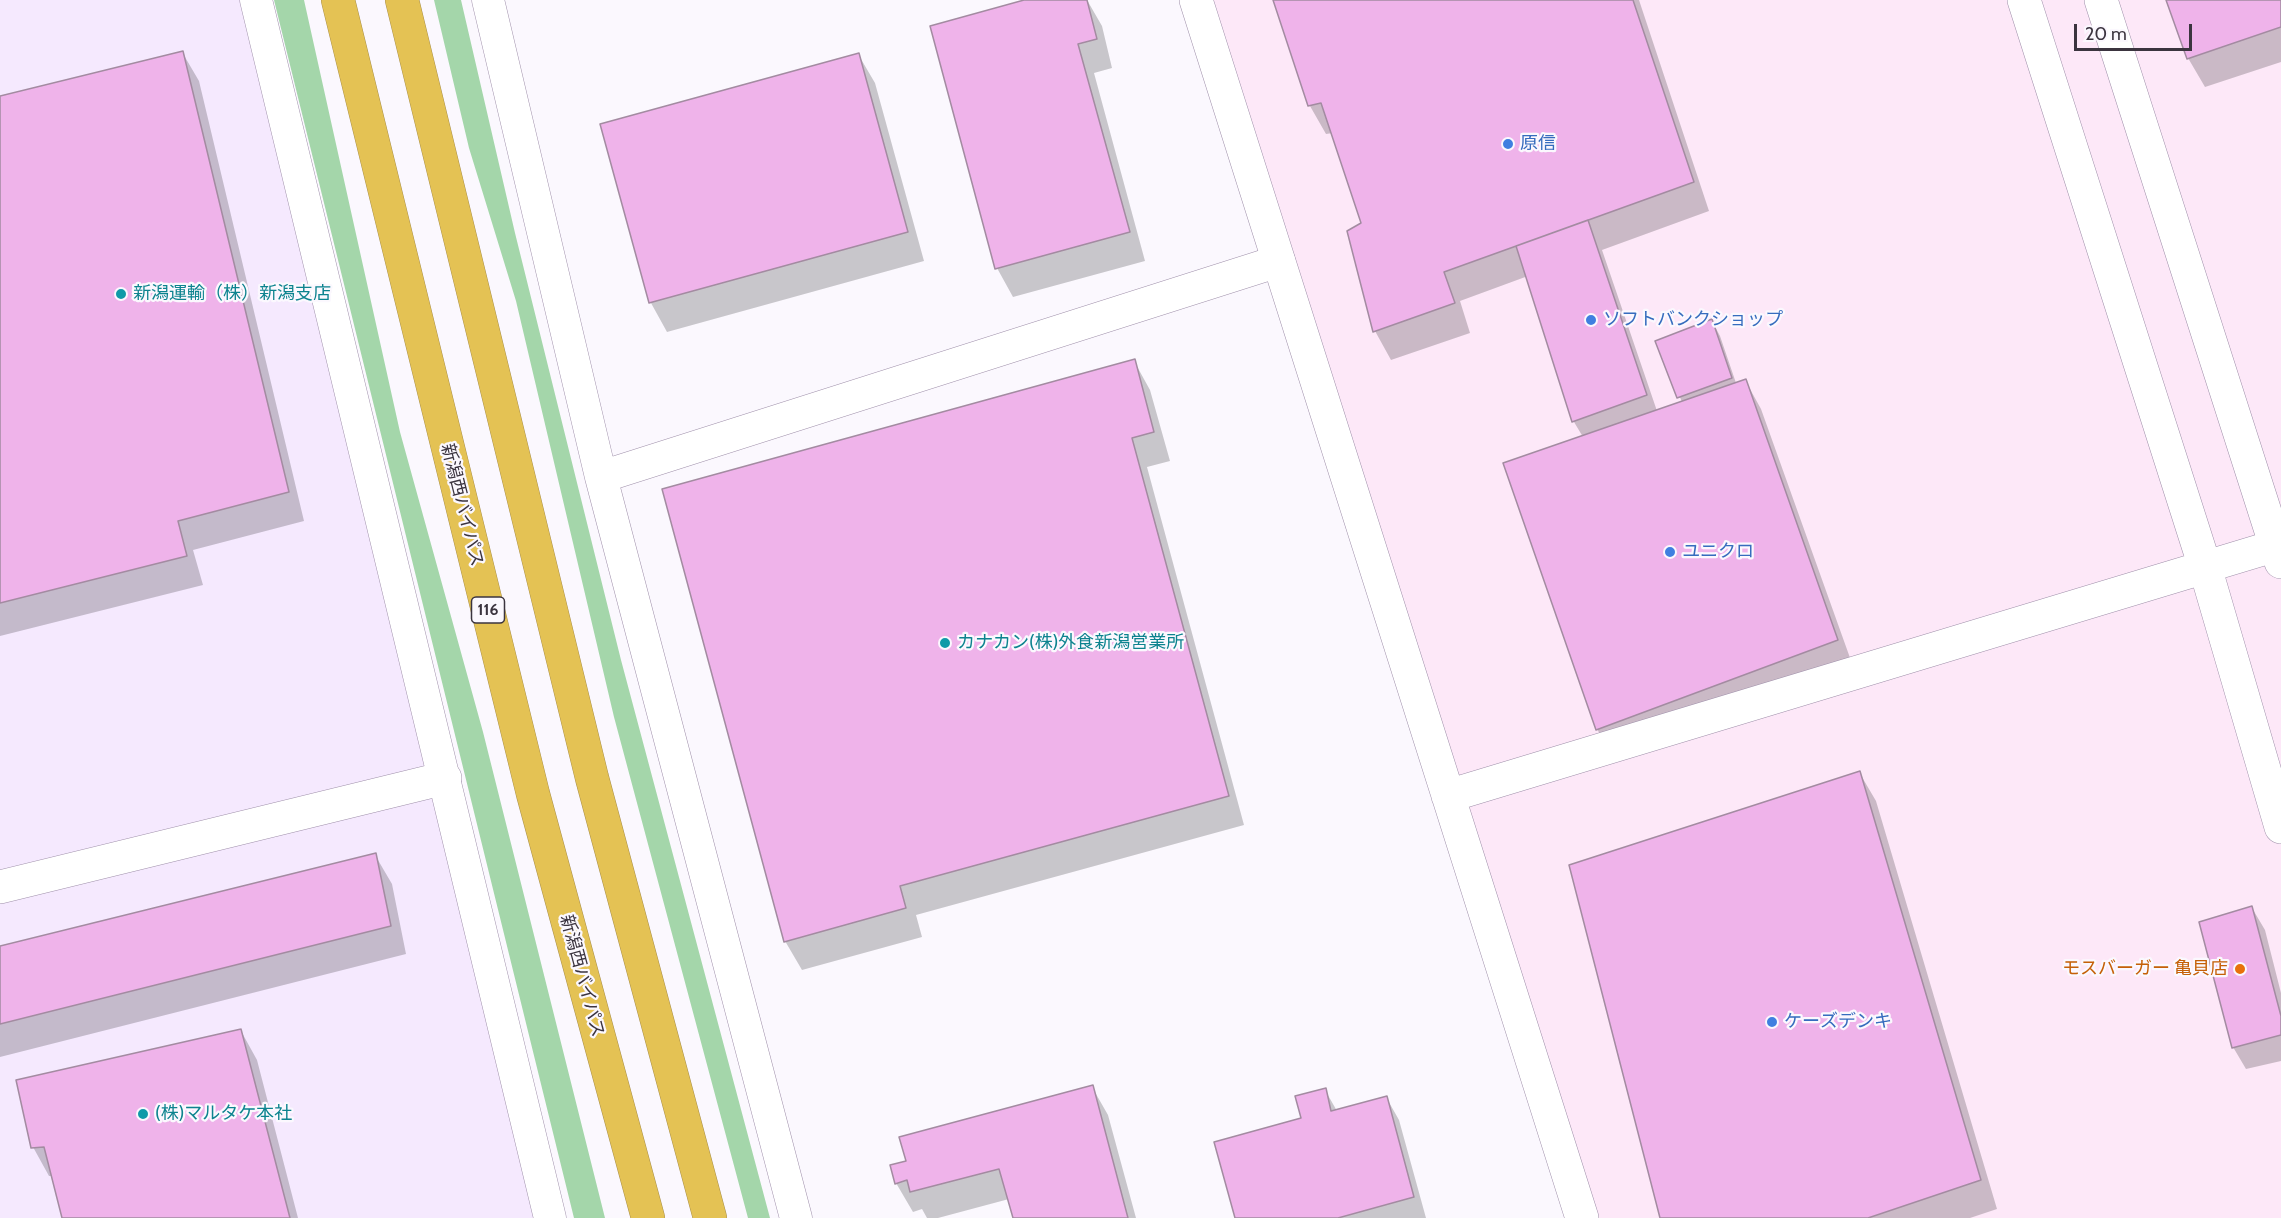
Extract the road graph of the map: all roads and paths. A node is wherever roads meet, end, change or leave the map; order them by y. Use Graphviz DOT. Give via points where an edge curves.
graph roads {
  1 [pos="256,0"];
  2 [pos="338,0"];
  3 [pos="402,0"];
  4 [pos="488,0"];
  5 [pos="1196,0"];
  6 [pos="2024,0"];
  7 [pos="2101,0"];
  8 [pos="1279,261"];
  9 [pos="601,477"];
  10 [pos="2279,550"];
  11 [pos="2205,567"];
  12 [pos="445,778"];
  13 [pos="1448,796"];
  14 [pos="2281,827"];
  15 [pos="0,887"];
  16 [pos="550,1218"];
  17 [pos="648,1218"];
  18 [pos="710,1218"];
  19 [pos="796,1218"];
  20 [pos="1582,1218"];
  1 -- 12 [label="street"];
  2 -- 17 [label="highway, 新潟西バイパス / 116" via="533,794"];
  3 -- 18 [label="highway" via="592,778"];
  4 -- 9 [label="street"];
  5 -- 8 [label="street"];
  6 -- 11 [label="street"];
  7 -- 10 [label="street"];
  8 -- 9 [label="street"];
  8 -- 13 [label="street"];
  9 -- 19 [label="street"];
  10 -- 11 [label="street"];
  11 -- 13 [label="street"];
  11 -- 14 [label="street"];
  12 -- 15 [label="street"];
  12 -- 16 [label="street"];
  13 -- 20 [label="street"];
}
